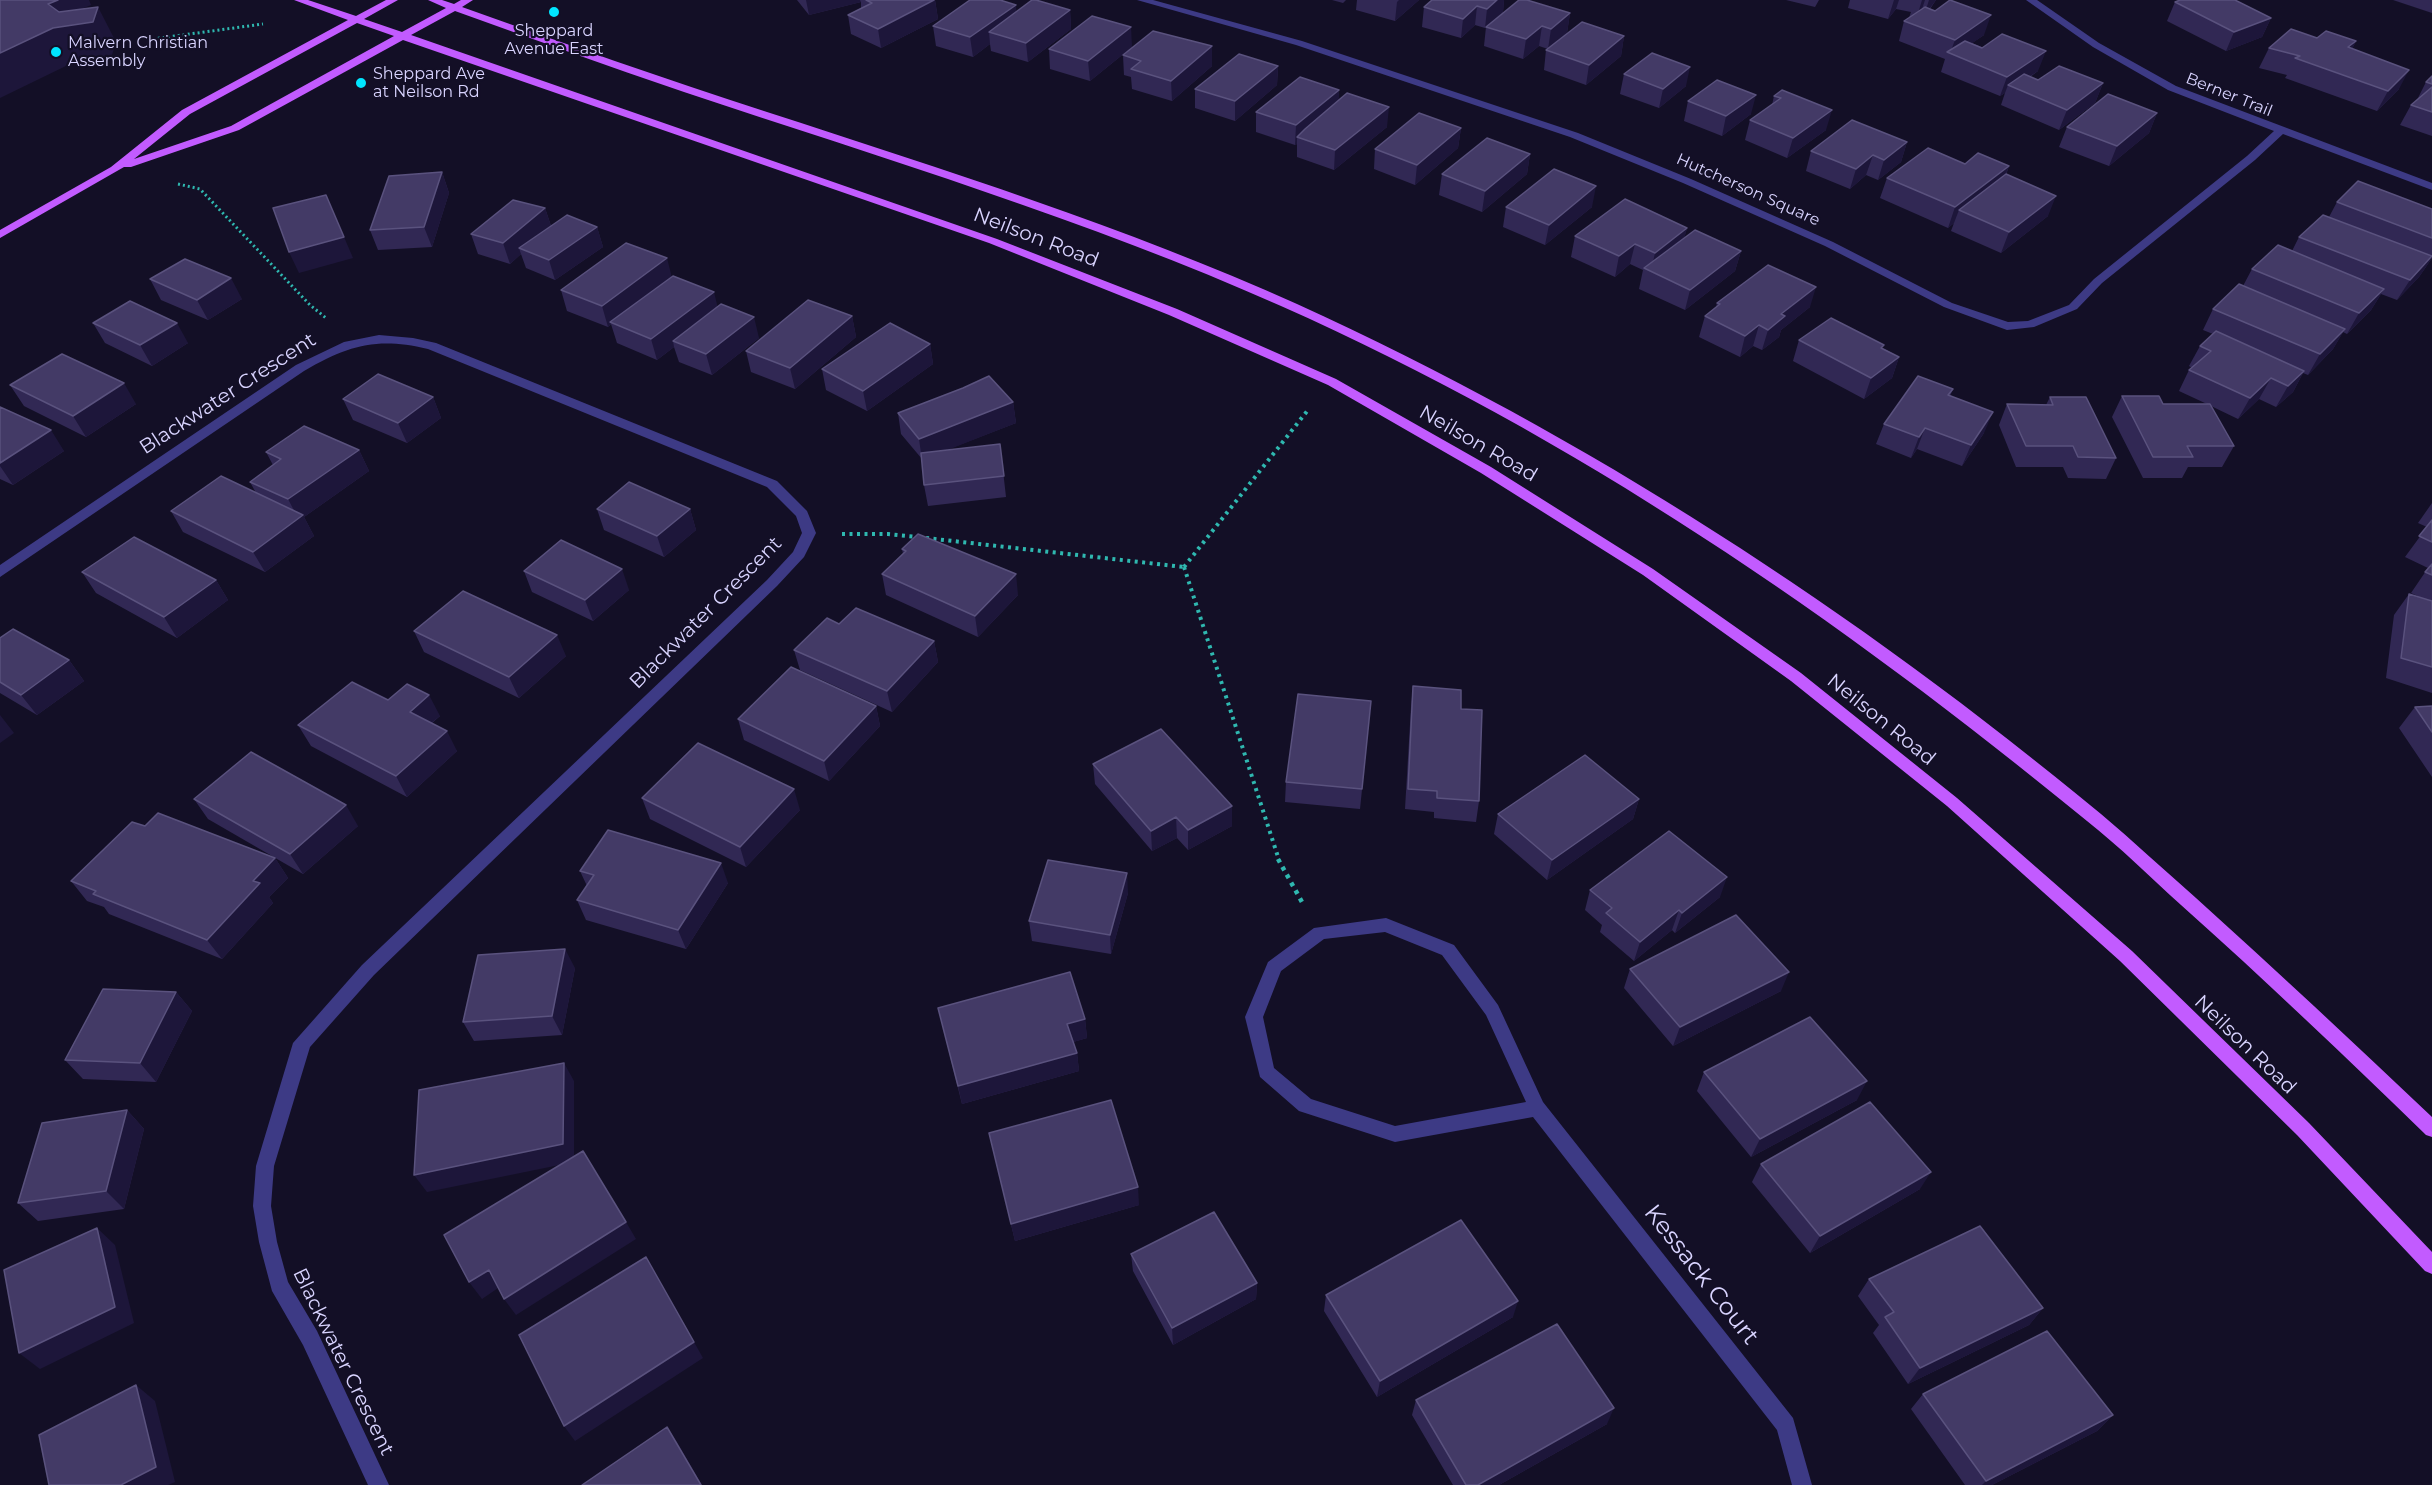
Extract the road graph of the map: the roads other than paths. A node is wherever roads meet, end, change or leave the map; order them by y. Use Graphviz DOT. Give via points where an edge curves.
graph roads {
  1 [pos="299,0"];
  2 [pos="393,0"];
  3 [pos="433,0"];
  4 [pos="468,0"];
  5 [pos="1142,0"];
  6 [pos="2031,0"];
  7 [pos="455,8"];
  8 [pos="356,20"];
  9 [pos="404,35"];
  10 [pos="2280,131"];
  11 [pos="115,169"];
  12 [pos="2432,187"];
  13 [pos="0,235"];
  14 [pos="0,572"];
  15 [pos="1537,1108"];
  16 [pos="2432,1129"];
  17 [pos="2432,1265"];
  18 [pos="380,1485"];
  19 [pos="1802,1485"];
  1 -- 8 [label="main road, Neilson Road"];
  2 -- 8 [label="main road"];
  3 -- 7 [label="main road, Neilson Road"];
  4 -- 7 [label="main road"];
  5 -- 10 [label="street, Hutcherson Square" via="1299,43 1574,135 1829,244 1948,305 2007,326 2030,324 2073,307 2098,281"];
  6 -- 10 [label="street, Berner Trail" via="2096,45 2172,88"];
  7 -- 9 [label="main road"];
  7 -- 16 [label="main road, Neilson Road" via="1173,255 1416,365 1609,471 1710,533 1929,687 2088,813 2308,1009"];
  8 -- 9 [label="main road, Neilson Road"];
  8 -- 11 [label="main road" via="186,112"];
  9 -- 11 [label="main road" via="235,128"];
  9 -- 17 [label="main road, Neilson Road" via="993,241 1173,312 1332,382 1486,470 1648,572 1796,677 1952,802 2126,956 2303,1129"];
  10 -- 12 [label="street, Berner Trail"];
  11 -- 13 [label="main road"];
  14 -- 18 [label="street, Blackwater Crescent" via="300,368 355,340 407,339 432,346 763,480 792,502 809,533 799,554 772,583 398,940 302,1043 265,1166 264,1218 279,1285 310,1338"];
  15 -- 15 [label="street, Kessack Court" via="1492,1010 1448,950 1386,925 1320,933 1274,967 1254,1017 1266,1072 1305,1106 1395,1134"];
  15 -- 19 [label="street, Kessack Court" via="1786,1425"];
}
